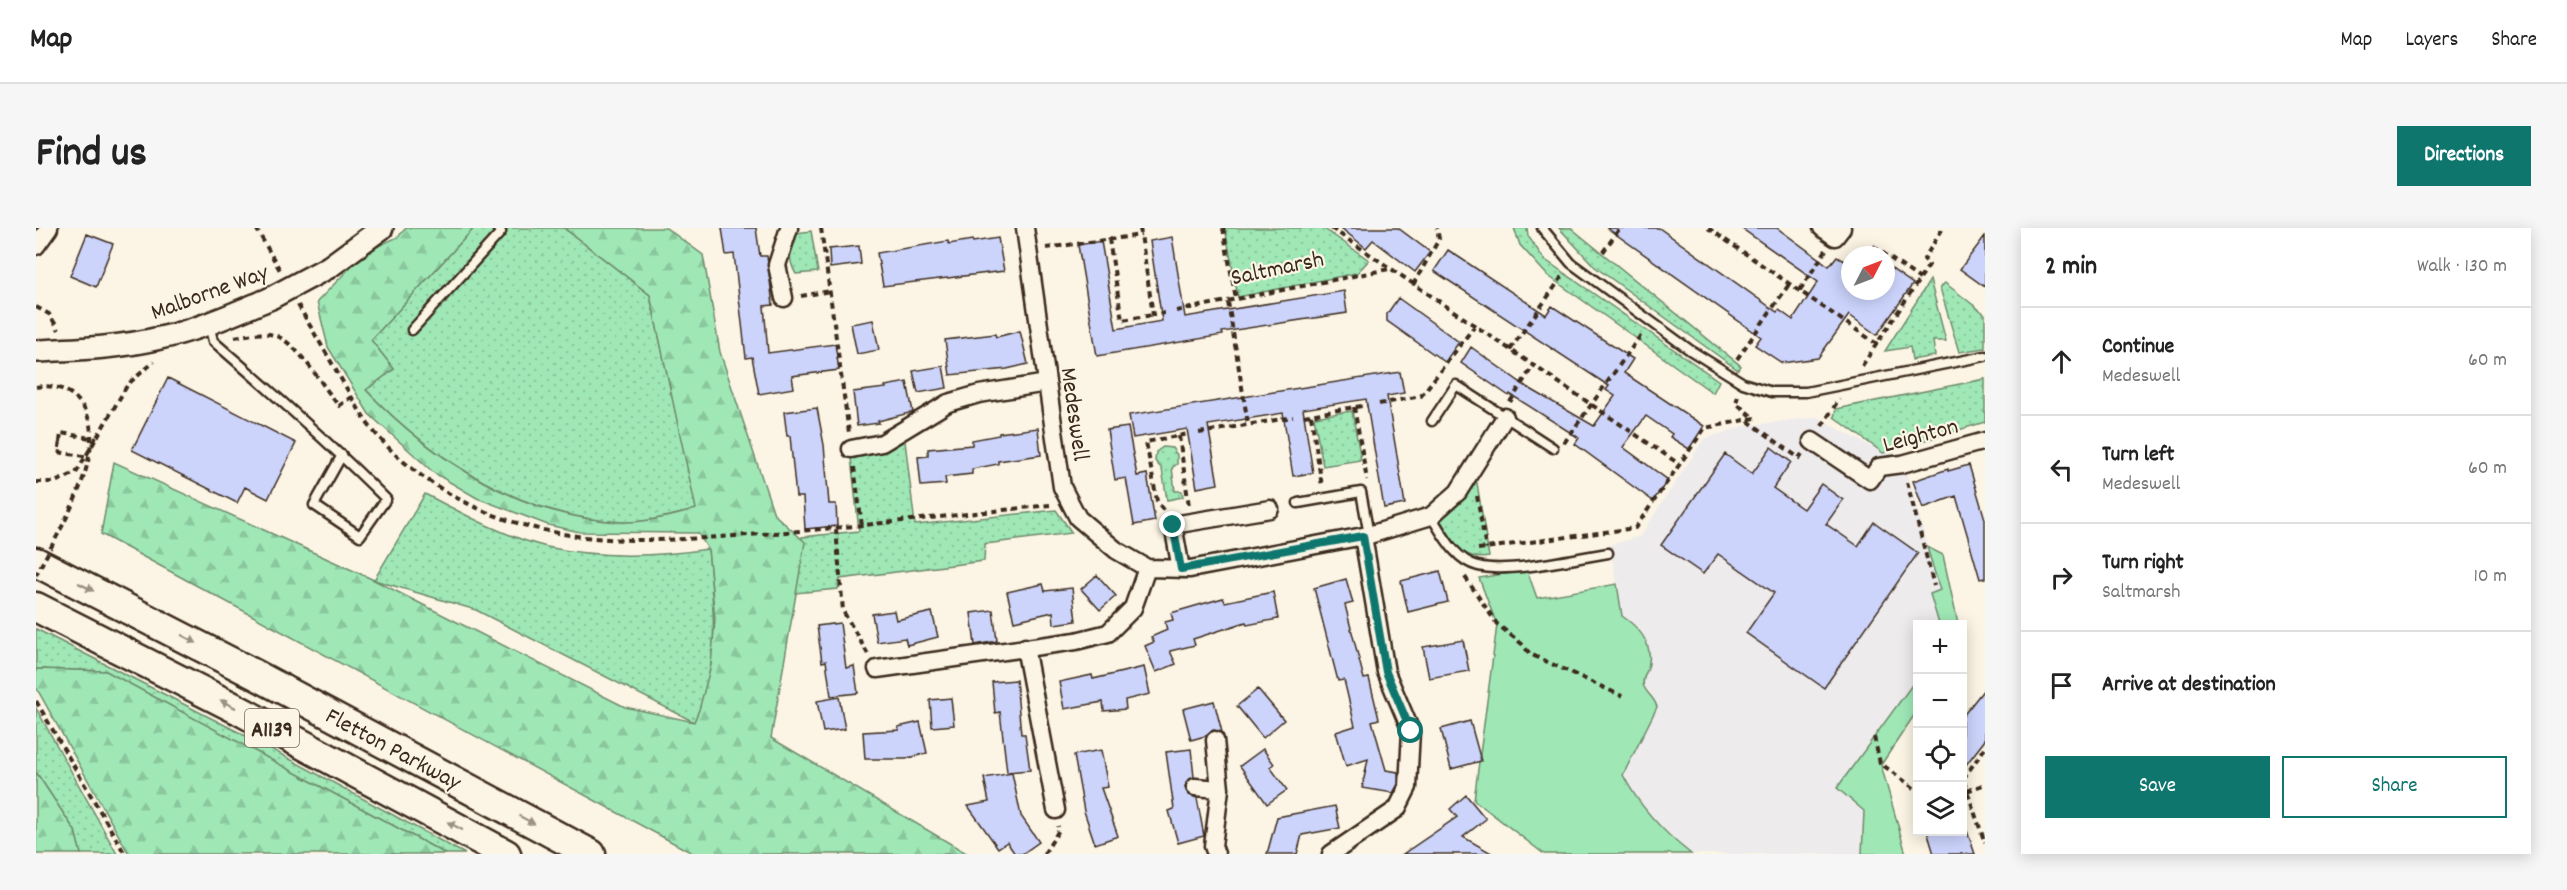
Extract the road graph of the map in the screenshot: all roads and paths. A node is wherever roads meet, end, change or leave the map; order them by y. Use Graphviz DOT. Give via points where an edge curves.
graph roads {
  1 [pos="49,228"];
  2 [pos="256,228"];
  3 [pos="382,228"];
  4 [pos="497,228"];
  5 [pos="789,228"];
  6 [pos="821,228"];
  7 [pos="1025,228"];
  8 [pos="1140,228"];
  9 [pos="1223,228"];
  10 [pos="1331,228"];
  11 [pos="1437,228"];
  12 [pos="1542,228"];
  13 [pos="1620,228"];
  14 [pos="1708,228"];
  15 [pos="1720,228"];
  16 [pos="1943,228"];
  17 [pos="1833,231"];
  18 [pos="1716,233"];
  19 [pos="1141,235"];
  20 [pos="1109,239"];
  21 [pos="36,246"];
  22 [pos="1028,250"];
  23 [pos="1602,252"];
  24 [pos="1895,261"];
  25 [pos="1571,263"];
  26 [pos="1389,269"];
  27 [pos="284,278"];
  28 [pos="1920,279"];
  29 [pos="1790,283"];
  30 [pos="1413,285"];
  31 [pos="1800,290"];
  32 [pos="830,291"];
  33 [pos="295,297"];
  34 [pos="784,298"];
  35 [pos="1236,300"];
  36 [pos="1228,302"];
  37 [pos="36,307"];
  38 [pos="1176,311"];
  39 [pos="1164,313"];
  40 [pos="1153,315"];
  41 [pos="1651,321"];
  42 [pos="1474,327"];
  43 [pos="412,330"];
  44 [pos="211,333"];
  45 [pos="1877,344"];
  46 [pos="70,349"];
  47 [pos="1510,350"];
  48 [pos="36,351"];
  49 [pos="1985,356"];
  50 [pos="160,358"];
  51 [pos="1737,359"];
  52 [pos="1533,366"];
  53 [pos="1862,367"];
  54 [pos="1047,383"];
  55 [pos="36,387"];
  56 [pos="351,396"];
  57 [pos="1379,404"];
  58 [pos="1367,405"];
  59 [pos="1591,405"];
  60 [pos="1354,407"];
  61 [pos="1311,415"];
  62 [pos="1304,416"];
  63 [pos="1503,416"];
  64 [pos="1293,417"];
  65 [pos="1755,418"];
  66 [pos="1432,421"];
  67 [pos="1248,424"];
  68 [pos="1198,433"];
  69 [pos="1188,434"];
  70 [pos="1179,436"];
  71 [pos="97,439"];
  72 [pos="1812,441"];
  73 [pos="1985,441"];
  74 [pos="1553,448"];
  75 [pos="851,449"];
  76 [pos="342,455"];
  77 [pos="89,457"];
  78 [pos="1902,464"];
  79 [pos="1679,465"];
  80 [pos="1473,468"];
  81 [pos="36,482"];
  82 [pos="1324,499"];
  83 [pos="1069,503"];
  84 [pos="1298,503"];
  85 [pos="1364,505"];
  86 [pos="1270,508"];
  87 [pos="1429,517"];
  88 [pos="1192,522"];
  89 [pos="1173,525"];
  90 [pos="862,526"];
  91 [pos="836,529"];
  92 [pos="1366,536"];
  93 [pos="1486,549"];
  94 [pos="1608,553"];
  95 [pos="1460,555"];
  96 [pos="36,562"];
  97 [pos="1459,567"];
  98 [pos="1147,568"];
  99 [pos="1181,569"];
  100 [pos="36,575"];
  101 [pos="1934,586"];
  102 [pos="36,607"];
  103 [pos="1026,647"];
  104 [pos="876,669"];
  105 [pos="1622,696"];
  106 [pos="36,701"];
  107 [pos="1874,737"];
  108 [pos="1215,740"];
  109 [pos="1985,748"];
  110 [pos="1967,773"];
  111 [pos="1985,784"];
  112 [pos="1195,787"];
  113 [pos="1220,789"];
  114 [pos="1913,789"];
  115 [pos="1967,790"];
  116 [pos="1056,810"];
  117 [pos="1985,843"];
  118 [pos="1342,851"];
  119 [pos="125,854"];
  120 [pos="506,854"];
  121 [pos="591,854"];
  122 [pos="1044,854"];
  123 [pos="1216,854"];
  1 -- 21 [label="street"];
  2 -- 27 [label="path"];
  3 -- 44 [label="street, Malborne Way, bridge" via="329,267"];
  4 -- 43 [label="lane" via="501,232"];
  5 -- 34 [label="street" via="777,265"];
  6 -- 32 [label="path"];
  7 -- 22 [label="street, Medeswell"];
  8 -- 19 [label="path"];
  9 -- 35 [label="path"];
  10 -- 26 [label="path"];
  11 -- 30 [label="path" via="1439,239"];
  12 -- 25 [label="lane"];
  13 -- 23 [label="path"];
  14 -- 18 [label="path"];
  15 -- 18 [label="path"];
  16 -- 28 [label="path" via="1924,259 1929,265"];
  17 -- 31 [label="path"];
  18 -- 29 [label="path"];
  19 -- 20 [label="path"];
  19 -- 40 [label="path"];
  20 -- 22 [label="path"];
  20 -- 40 [label="path" via="1122,320"];
  22 -- 54 [label="street, Medeswell"];
  24 -- 28 [label="path"];
  25 -- 41 [label="lane"];
  25 -- 47 [label="path"];
  26 -- 30 [label="path"];
  26 -- 35 [label="path, Saltmarsh"];
  28 -- 45 [label="path"];
  29 -- 31 [label="path"];
  29 -- 51 [label="path"];
  30 -- 42 [label="path"];
  31 -- 45 [label="path"];
  32 -- 34 [label="path"];
  32 -- 75 [label="path"];
  33 -- 56 [label="path"];
  35 -- 36 [label="path, Saltmarsh"];
  36 -- 38 [label="path, Saltmarsh"];
  36 -- 67 [label="path"];
  37 -- 46 [label="path" via="49,314"];
  39 -- 40 [label="path"];
  41 -- 49 [label="lane" via="1743,383 1772,392 1806,392"];
  41 -- 59 [label="path"];
  42 -- 47 [label="path"];
  42 -- 57 [label="path" via="1421,396"];
  44 -- 46 [label="street, Malborne Way"];
  44 -- 56 [label="path" via="276,336 291,346 339,406"];
  44 -- 76 [label="lane"];
  45 -- 53 [label="path"];
  46 -- 48 [label="street, Malborne Way"];
  47 -- 52 [label="path"];
  50 -- 71 [label="path" via="128,384"];
  52 -- 59 [label="path"];
  52 -- 63 [label="path"];
  54 -- 75 [label="street" via="948,403 882,443"];
  54 -- 83 [label="street, Medeswell" via="1062,487"];
  55 -- 77 [label="path, bridge" via="55,386 68,391 81,404 91,423"];
  56 -- 91 [label="path" via="375,434 422,475 471,506 547,531 586,537 693,539"];
  58 -- 60 [label="path"];
  59 -- 74 [label="path" via="1558,452"];
  59 -- 79 [label="path"];
  60 -- 61 [label="path"];
  60 -- 85 [label="path" via="1371,504"];
  61 -- 62 [label="path"];
  61 -- 82 [label="path"];
  63 -- 66 [label="lane" via="1456,385"];
  63 -- 74 [label="lane"];
  63 -- 80 [label="street"];
  64 -- 67 [label="path"];
  65 -- 79 [label="path" via="1705,428"];
  67 -- 68 [label="path"];
  69 -- 70 [label="path"];
  70 -- 88 [label="path"];
  70 -- 89 [label="path" via="1146,442 1157,501"];
  71 -- 77 [label="path, bridge" via="61,432 58,452"];
  71 -- 81 [label="path" via="76,473 55,482"];
  72 -- 78 [label="street, Leighton" via="1870,480 1879,466"];
  73 -- 78 [label="street, Leighton"];
  75 -- 90 [label="path"];
  76 -- 76 [label="lane" via="386,499 360,536 314,505"];
  77 -- 100 [label="path, bridge" via="83,479"];
  78 -- 101 [label="path"];
  79 -- 93 [label="path" via="1635,528"];
  80 -- 87 [label="street" via="1458,492"];
  80 -- 93 [label="path"];
  82 -- 84 [label="lane"];
  82 -- 85 [label="lane" via="1361,492"];
  83 -- 90 [label="path"];
  83 -- 98 [label="street, Medeswell" via="1078,518 1116,550"];
  85 -- 92 [label="lane"];
  86 -- 88 [label="street"];
  87 -- 92 [label="street, Medeswell"];
  87 -- 95 [label="lane"];
  88 -- 89 [label="street"];
  89 -- 99 [label="street"];
  90 -- 91 [label="path"];
  91 -- 104 [label="path" via="843,611"];
  92 -- 99 [label="street, Medeswell"];
  92 -- 118 [label="street" via="1386,672 1411,731 1408,787 1397,809"];
  93 -- 95 [label="path"];
  94 -- 95 [label="lane" via="1514,567 1478,566"];
  96 -- 121 [label="highway, Fletton Parkway / A1139, one-way"];
  97 -- 105 [label="path" via="1497,624 1530,654"];
  98 -- 99 [label="street, Medeswell"];
  98 -- 103 [label="street" via="1133,608 1108,633"];
  120 -- 102 [label="highway, Fletton Parkway / A1139, one-way" via="237,709"];
  103 -- 104 [label="street"];
  103 -- 116 [label="street"];
  106 -- 119 [label="path"];
  107 -- 114 [label="path" via="1880,763"];
  108 -- 113 [label="street"];
  109 -- 110 [label="path"];
  111 -- 115 [label="path"];
  112 -- 113 [label="street"];
  113 -- 123 [label="street" via="1213,846"];
  115 -- 117 [label="path"];
  116 -- 122 [label="path" via="1059,830"];
}
